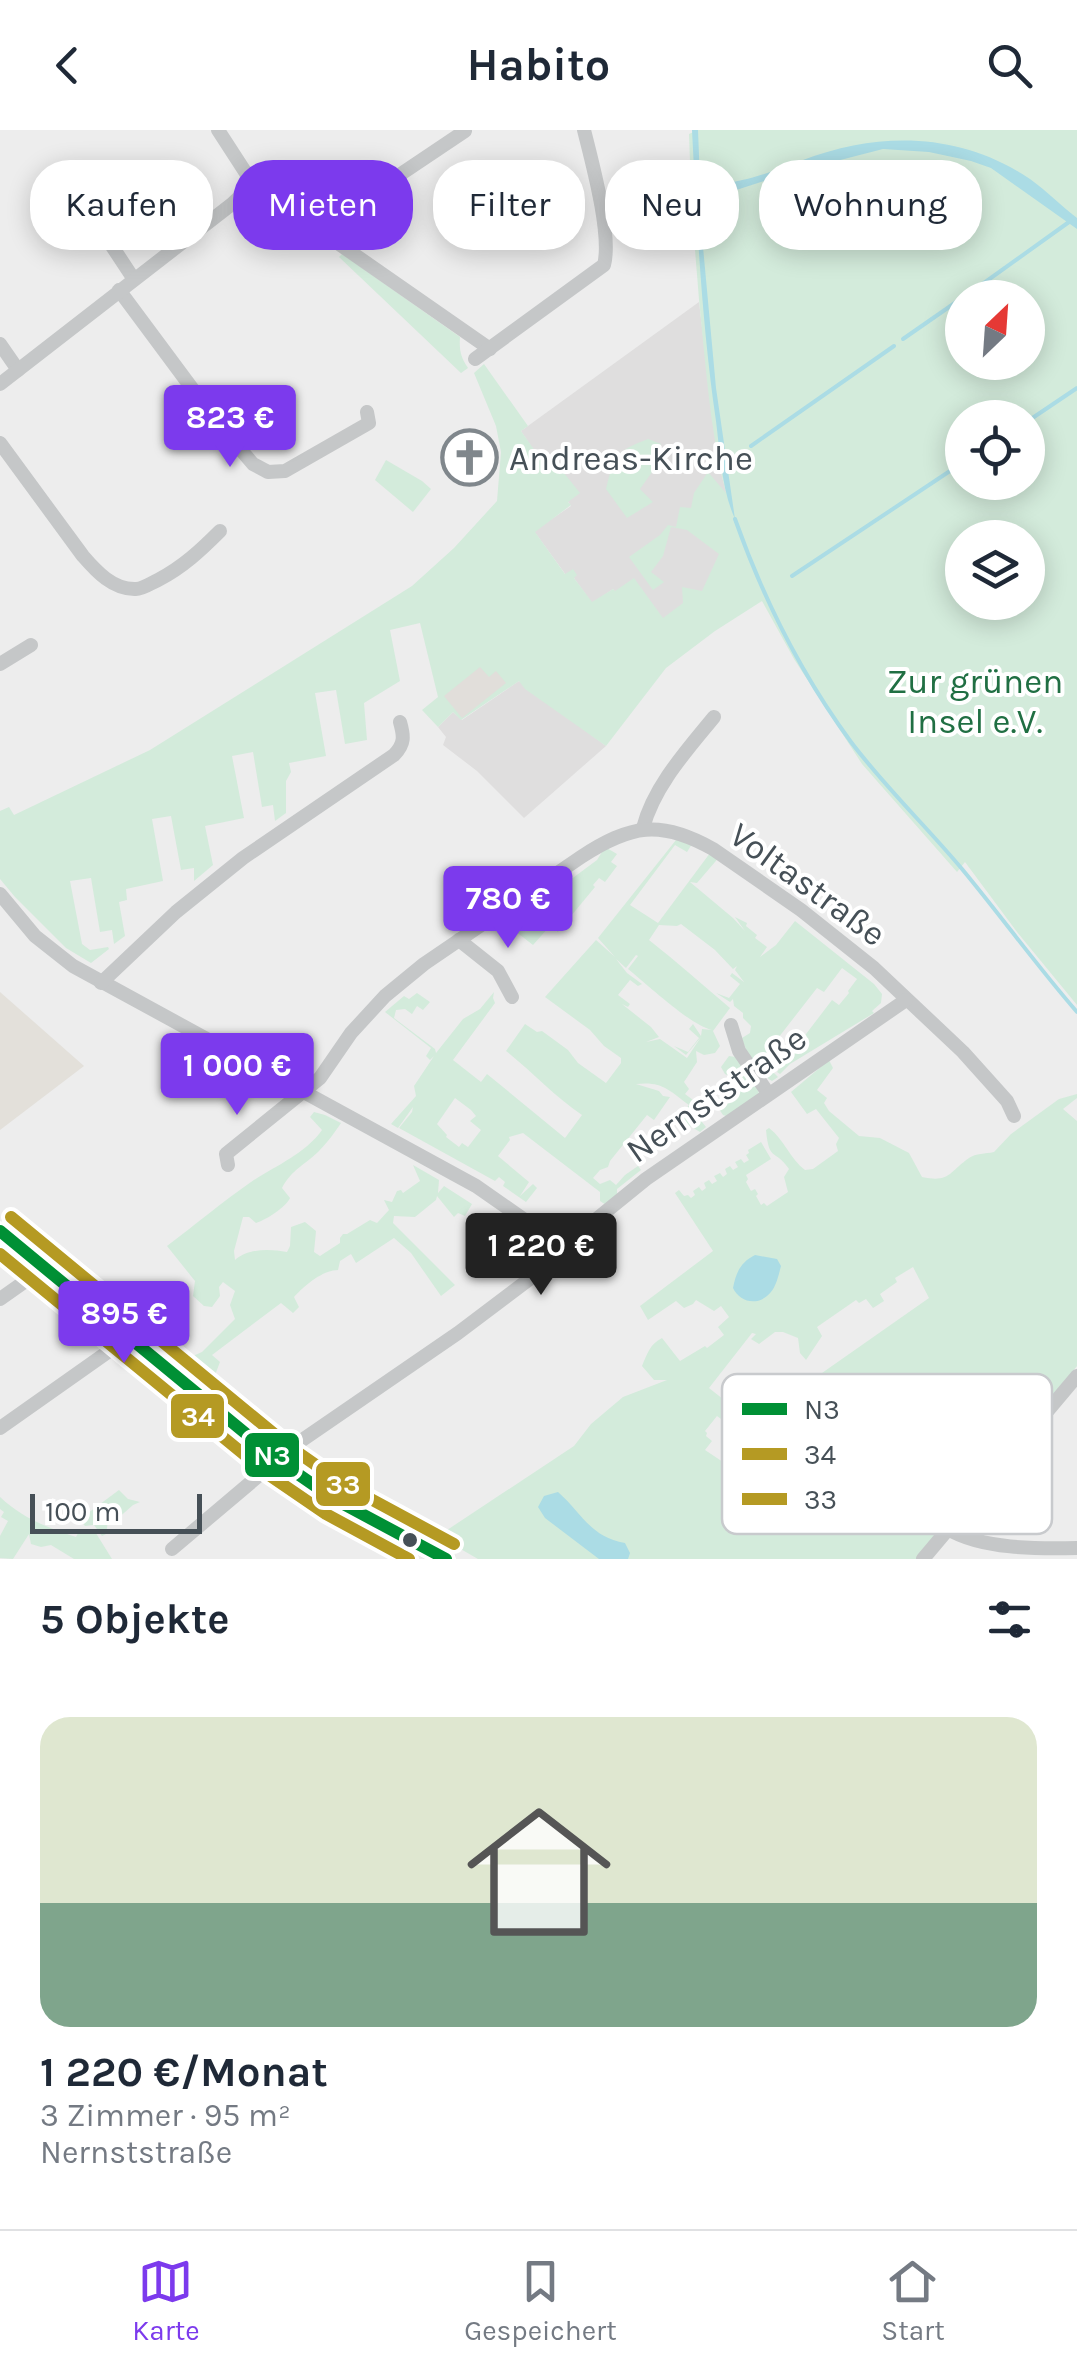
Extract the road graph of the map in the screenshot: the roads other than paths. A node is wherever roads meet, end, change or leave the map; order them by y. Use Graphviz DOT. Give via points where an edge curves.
graph roads {
  1 [pos="218,130"];
  2 [pos="584,130"];
  3 [pos="465,131"];
  4 [pos="238,160"];
  5 [pos="413,166"];
  6 [pos="233,203"];
  7 [pos="115,250"];
  8 [pos="347,250"];
  9 [pos="134,278"];
  10 [pos="119,290"];
  11 [pos="0,344"];
  12 [pos="490,349"];
  13 [pos="475,359"];
  14 [pos="18,370"];
  15 [pos="0,384"];
  16 [pos="367,412"];
  17 [pos="0,443"];
  18 [pos="220,531"];
  19 [pos="31,645"];
  20 [pos="0,664"];
  21 [pos="714,717"];
  22 [pos="400,722"];
  23 [pos="643,828"];
  24 [pos="0,894"];
  25 [pos="459,940"];
  26 [pos="101,983"];
  27 [pos="512,997"];
  28 [pos="906,1000"];
  29 [pos="730,1025"];
  30 [pos="304,1093"];
  31 [pos="768,1093"];
  32 [pos="1014,1116"];
  33 [pos="228,1165"];
  34 [pos="0,1231"];
  35 [pos="566,1249"];
  36 [pos="44,1268"];
  37 [pos="0,1299"];
  38 [pos="128,1337"];
  39 [pos="1077,1376"];
  40 [pos="1052,1405"];
  41 [pos="0,1428"];
  42 [pos="279,1461"];
  43 [pos="943,1534"];
  44 [pos="958,1534"];
  45 [pos="1077,1548"];
  46 [pos="172,1549"];
  47 [pos="1043,1554"];
  48 [pos="446,1559"];
  49 [pos="922,1559"];
  1 -- 4 [label="street"];
  2 -- 12 [label="street" via="605,262"];
  3 -- 5 [label="street"];
  6 -- 9 [label="street"];
  7 -- 9 [label="street"];
  8 -- 12 [label="street"];
  9 -- 10 [label="street"];
  10 -- 14 [label="street"];
  10 -- 16 [label="street" via="216,422 268,472 285,472 329,448 369,423"];
  11 -- 14 [label="street"];
  12 -- 13 [label="street"];
  14 -- 15 [label="street"];
  17 -- 18 [label="street" via="107,580 144,587 180,568"];
  19 -- 20 [label="street"];
  21 -- 23 [label="street" via="680,759"];
  22 -- 26 [label="street" via="403,745 394,755 243,858"];
  23 -- 25 [label="street" via="594,848"];
  23 -- 28 [label="street, Voltastraße" via="695,839 730,860 839,940"];
  24 -- 26 [label="street" via="45,945"];
  25 -- 27 [label="street" via="498,971"];
  25 -- 30 [label="street" via="385,996"];
  26 -- 30 [label="street"];
  28 -- 31 [label="street, Nernststraße"];
  28 -- 32 [label="street, Voltastraße" via="964,1054"];
  29 -- 31 [label="street" via="738,1051"];
  30 -- 33 [label="street" via="226,1154"];
  30 -- 35 [label="street" via="482,1190"];
  31 -- 35 [label="street, Nernststraße" via="646,1179"];
  34 -- 36 [label="main road"];
  35 -- 42 [label="street, Nernststraße"];
  36 -- 37 [label="street"];
  36 -- 38 [label="main road"];
  38 -- 41 [label="street"];
  38 -- 42 [label="main road"];
  39 -- 40 [label="street"];
  42 -- 46 [label="street, Nernststraße"];
  42 -- 48 [label="main road"];
  43 -- 49 [label="street"];
  44 -- 47 [label="street"];
  45 -- 47 [label="street"];
}
